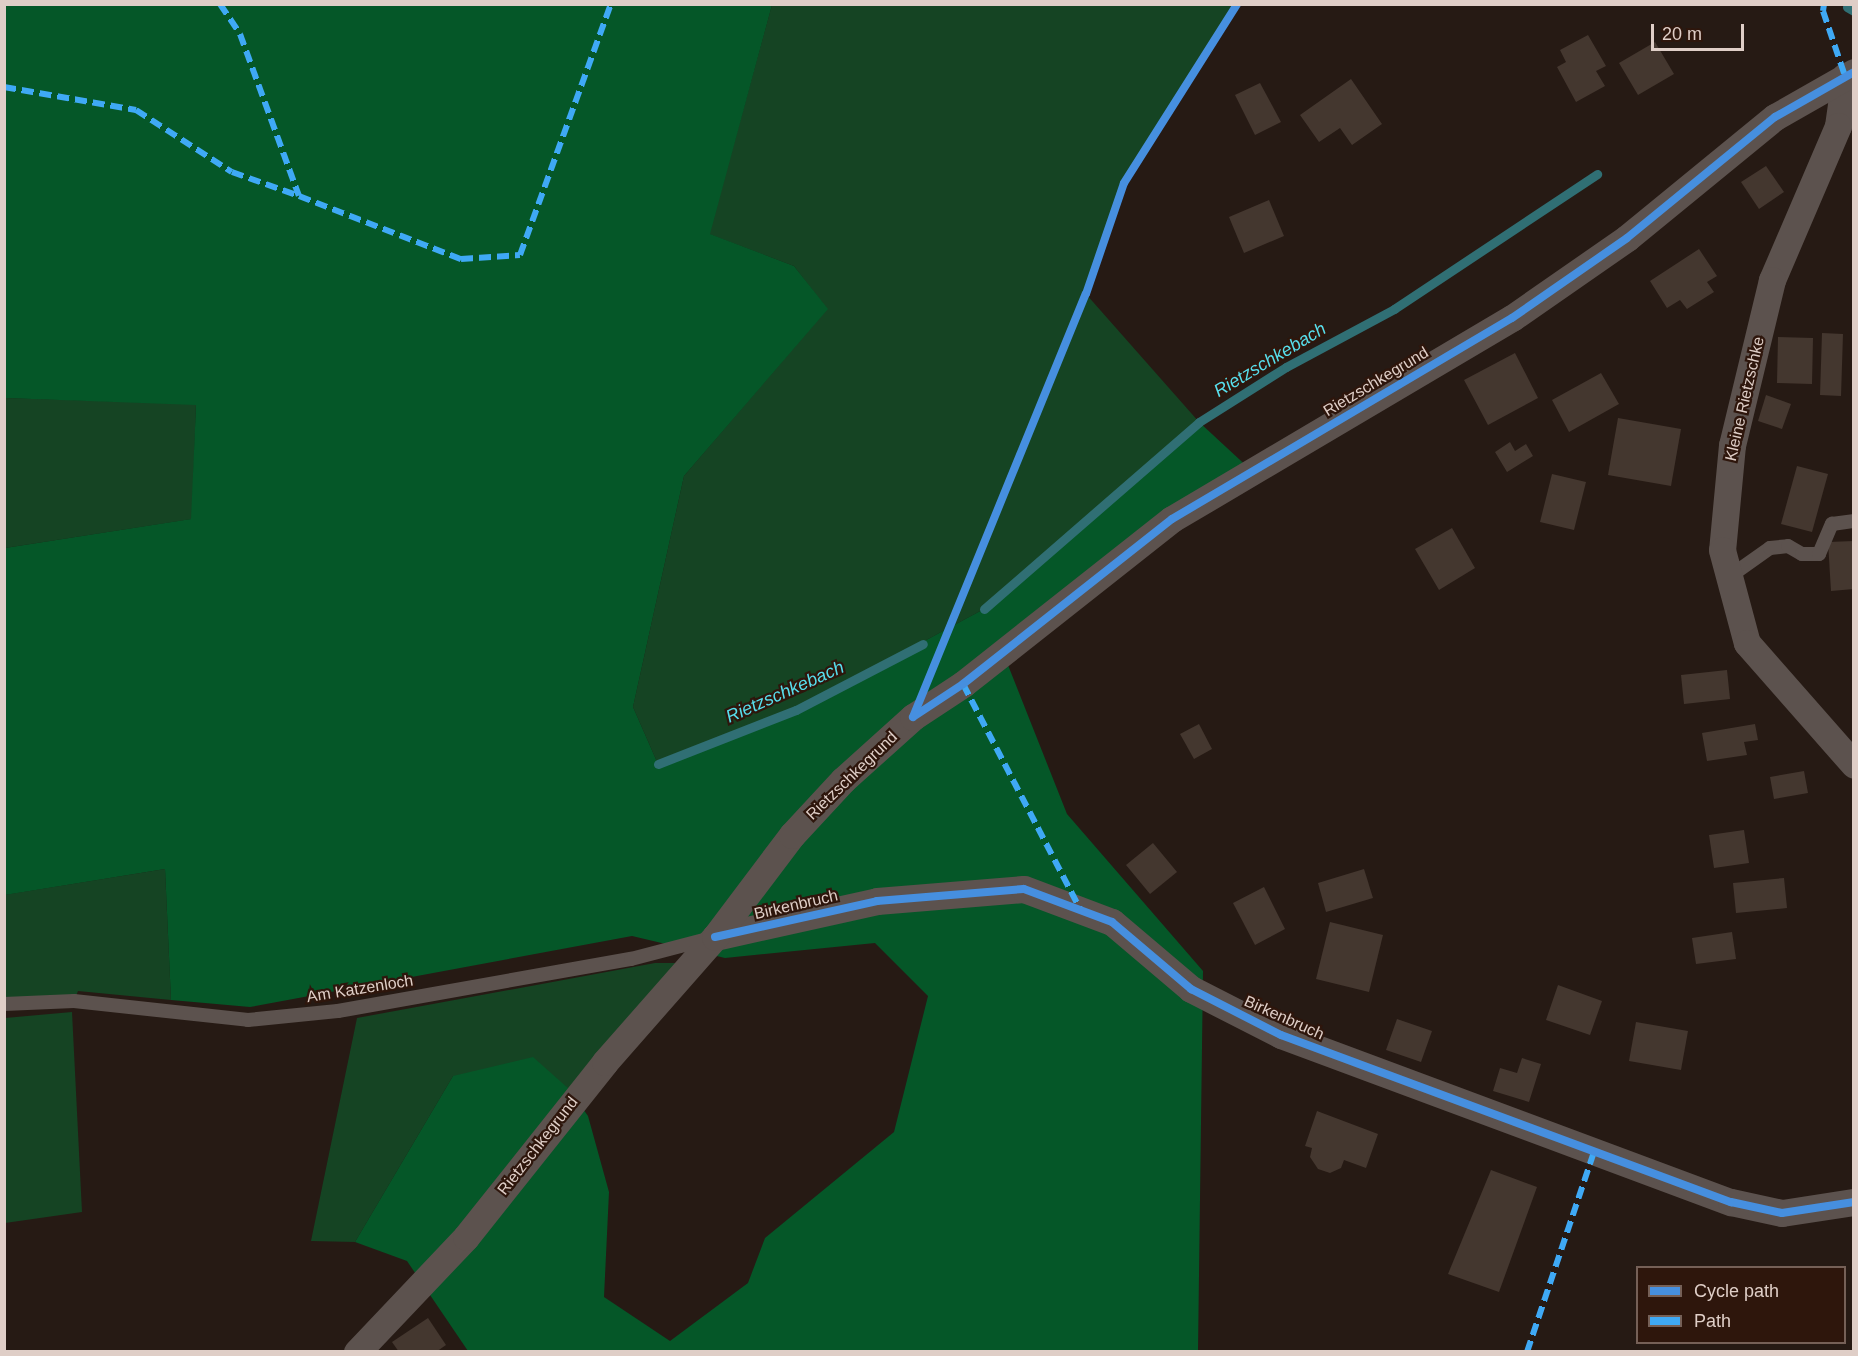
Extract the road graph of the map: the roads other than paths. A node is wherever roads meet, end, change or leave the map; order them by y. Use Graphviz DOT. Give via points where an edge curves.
graph roads {
  1 [pos="1850,74"];
  2 [pos="1853,521"];
  3 [pos="1729,577"];
  4 [pos="1854,765"];
  5 [pos="715,937"];
  6 [pos="4,1004"];
  7 [pos="1854,1202"];
  8 [pos="357,1352"];
  1 -- 3 [label="street, Kleine Rietzschke" via="1838,126 1772,280 1731,445 1722,550"];
  1 -- 5 [label="street, Rietzschkegrund" via="1774,117 1627,238 1512,318 1172,519 963,684 913,717 843,780 792,835"];
  2 -- 3 [label="lane" via="1832,524 1819,554 1802,554 1788,546 1770,548"];
  3 -- 4 [label="street, Kleine Rietzschke" via="1747,643"];
  5 -- 6 [label="lane, Am Katzenloch" via="607,963 338,1011 248,1020 74,1000"];
  5 -- 7 [label="street, Birkenbruch" via="877,901 1023,889 1112,922 1191,989 1281,1035 1731,1202 1782,1213"];
  5 -- 8 [label="street, Rietzschkegrund" via="605,1062 466,1237"];
}
